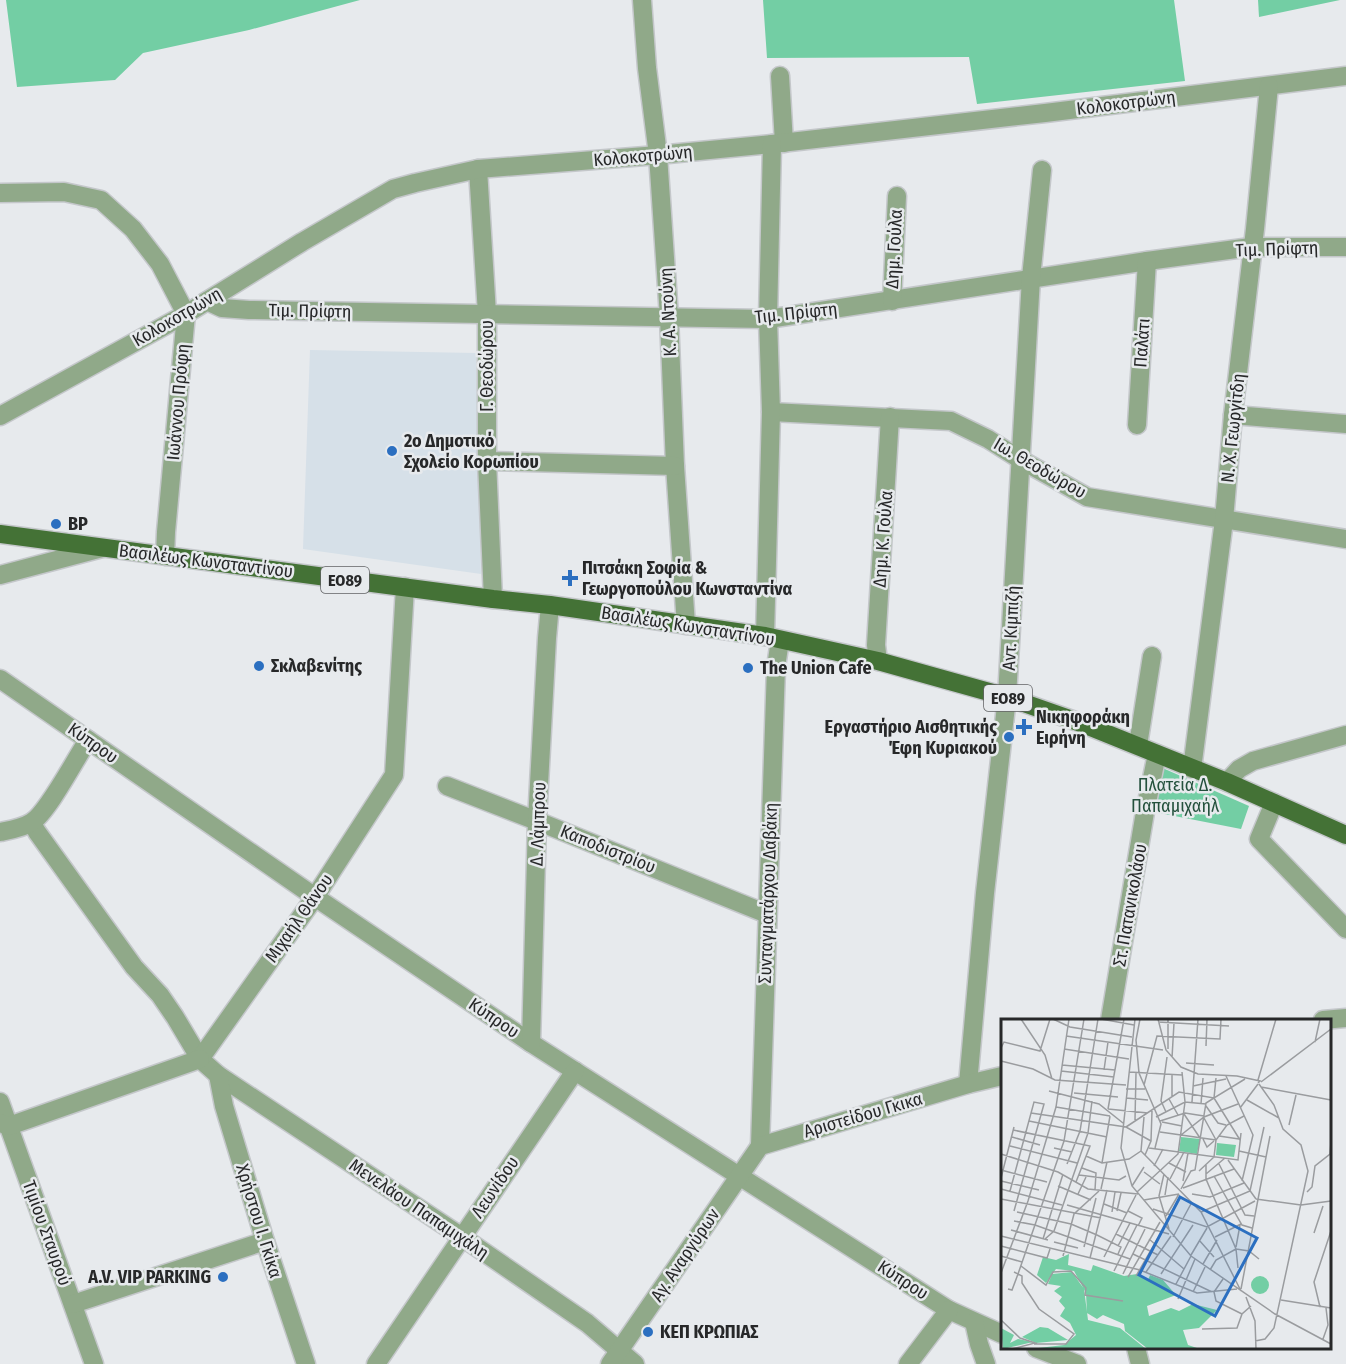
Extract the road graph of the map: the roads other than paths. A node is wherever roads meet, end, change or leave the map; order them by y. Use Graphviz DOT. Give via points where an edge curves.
graph roads {
  1 [pos="642,0"];
  2 [pos="780,76"];
  3 [pos="1346,76"];
  4 [pos="1269,86"];
  5 [pos="778,143"];
  6 [pos="658,155"];
  7 [pos="478,169"];
  8 [pos="1042,171"];
  9 [pos="0,193"];
  10 [pos="897,196"];
  11 [pos="1251,247"];
  12 [pos="1346,247"];
  13 [pos="1147,261"];
  14 [pos="1031,278"];
  15 [pos="207,301"];
  16 [pos="892,301"];
  17 [pos="186,314"];
  18 [pos="487,314"];
  19 [pos="669,317"];
  20 [pos="768,319"];
  21 [pos="771,412"];
  22 [pos="1233,415"];
  23 [pos="0,416"];
  24 [pos="890,417"];
  25 [pos="1346,424"];
  26 [pos="1137,425"];
  27 [pos="1021,460"];
  28 [pos="487,461"];
  29 [pos="675,466"];
  30 [pos="1224,520"];
  31 [pos="0,534"];
  32 [pos="1346,539"];
  33 [pos="102,548"];
  34 [pos="165,556"];
  35 [pos="0,575"];
  36 [pos="405,587"];
  37 [pos="493,599"];
  38 [pos="550,605"];
  39 [pos="686,625"];
  40 [pos="773,638"];
  41 [pos="1152,656"];
  42 [pos="878,661"];
  43 [pos="0,679"];
  44 [pos="1006,698"];
  45 [pos="1346,735"];
  46 [pos="88,740"];
  47 [pos="1138,745"];
  48 [pos="1157,754"];
  49 [pos="1192,769"];
  50 [pos="1227,782"];
  51 [pos="447,786"];
  52 [pos="1274,803"];
  53 [pos="537,820"];
  54 [pos="32,822"];
  55 [pos="0,832"];
  56 [pos="1346,835"];
  57 [pos="315,897"];
  58 [pos="767,914"];
  59 [pos="1346,929"];
  60 [pos="1346,1018"];
  61 [pos="1110,1019"];
  62 [pos="1331,1019"];
  63 [pos="531,1043"];
  64 [pos="200,1059"];
  65 [pos="575,1071"];
  66 [pos="218,1076"];
  67 [pos="1001,1076"];
  68 [pos="968,1084"];
  69 [pos="0,1102"];
  70 [pos="4,1125"];
  71 [pos="760,1146"];
  72 [pos="739,1176"];
  73 [pos="462,1237"];
  74 [pos="265,1241"];
  75 [pos="73,1304"];
  76 [pos="950,1310"];
  77 [pos="974,1322"];
  78 [pos="1001,1334"];
  79 [pos="1041,1349"];
  80 [pos="1136,1349"];
  81 [pos="615,1357"];
  82 [pos="94,1364"];
  83 [pos="306,1364"];
  84 [pos="376,1364"];
  85 [pos="635,1364"];
  86 [pos="908,1364"];
  87 [pos="986,1364"];
  88 [pos="1077,1364"];
  89 [pos="1140,1364"];
  1 -- 6 [label="street, Κ. Α. Ντούνη"];
  2 -- 5 [label="street, Συνταγματάρχου Δαβάκη"];
  3 -- 4 [label="street, Κολοκοτρώνη"];
  4 -- 5 [label="street, Κολοκοτρώνη"];
  4 -- 11 [label="street, Ν. Χ. Γεωργίτδη"];
  5 -- 6 [label="street, Κολοκοτρώνη"];
  5 -- 20 [label="street, Συνταγματάρχου Δαβάκη"];
  6 -- 7 [label="street, Κολοκοτρώνη"];
  6 -- 19 [label="street, Κ. Α. Ντούνη"];
  7 -- 15 [label="street, Κολοκοτρώνη" via="393,189"];
  7 -- 18 [label="street, Γ. Θεοδώρου"];
  8 -- 14 [label="street, Αντ. Κιμπιζή"];
  9 -- 17 [label="street" via="64,192 101,200 133,229 160,264"];
  10 -- 16 [label="street, Δημ. Γούλα"];
  11 -- 12 [label="street, Τιμ. Πρίφτη"];
  11 -- 13 [label="street, Τιμ. Πρίφτη"];
  11 -- 22 [label="street, Ν. Χ. Γεωργίτδη"];
  13 -- 14 [label="street, Τιμ. Πρίφτη"];
  13 -- 26 [label="street, Παλάτι"];
  14 -- 16 [label="street, Τιμ. Πρίφτη"];
  14 -- 27 [label="street, Αντ. Κιμπιζή"];
  15 -- 17 [label="street, Κολοκοτρώνη"];
  15 -- 18 [label="street, Τιμ. Πρίφτη" via="222,308 249,310"];
  16 -- 20 [label="street, Τιμ. Πρίφτη"];
  17 -- 23 [label="street, Κολοκοτρώνη"];
  17 -- 34 [label="street, Ιωάννου Πρόφη"];
  18 -- 19 [label="street, Τιμ. Πρίφτη"];
  18 -- 28 [label="street, Γ. Θεοδώρου"];
  19 -- 20 [label="street, Τιμ. Πρίφτη"];
  19 -- 29 [label="street, Κ. Α. Ντούνη"];
  20 -- 21 [label="street, Συνταγματάρχου Δαβάκη"];
  21 -- 24 [label="street, Ιω. Θεοδώρου"];
  21 -- 40 [label="street, Συνταγματάρχου Δαβάκη"];
  22 -- 25 [label="street"];
  22 -- 30 [label="street, Ν. Χ. Γεωργίτδη"];
  24 -- 27 [label="street, Ιω. Θεοδώρου" via="951,421"];
  24 -- 42 [label="street, Δημ. Κ. Γούλα"];
  27 -- 30 [label="street, Ιω. Θεοδώρου" via="1087,497"];
  27 -- 44 [label="street, Αντ. Κιμπιζή"];
  28 -- 29 [label="street"];
  28 -- 37 [label="street, Γ. Θεοδώρου"];
  29 -- 39 [label="street, Κ. Α. Ντούνη"];
  30 -- 32 [label="street, Ιω. Θεοδώρου"];
  30 -- 49 [label="street, Ν. Χ. Γεωργίτδη"];
  31 -- 33 [label="main road, Βασιλέως Κωνσταντίνου / ΕΟ89"];
  33 -- 34 [label="main road, Βασιλέως Κωνσταντίνου / ΕΟ89"];
  33 -- 35 [label="street"];
  34 -- 36 [label="main road, Βασιλέως Κωνσταντίνου / ΕΟ89"];
  36 -- 37 [label="main road, Βασιλέως Κωνσταντίνου / ΕΟ89"];
  36 -- 57 [label="street, Μιχαήλ Θάνου" via="394,775"];
  37 -- 38 [label="main road, Βασιλέως Κωνσταντίνου / ΕΟ89"];
  38 -- 39 [label="main road, Βασιλέως Κωνσταντίνου / ΕΟ89"];
  38 -- 53 [label="street, Δ. Λάμπρου"];
  39 -- 40 [label="main road, Βασιλέως Κωνσταντίνου / ΕΟ89"];
  40 -- 42 [label="main road, Βασιλέως Κωνσταντίνου / ΕΟ89"];
  40 -- 58 [label="street, Συνταγματάρχου Δαβάκη" via="776,667"];
  41 -- 47 [label="street"];
  42 -- 44 [label="main road, Βασιλέως Κωνσταντίνου / ΕΟ89"];
  43 -- 46 [label="street, Κύπρου"];
  44 -- 47 [label="main road, Βασιλέως Κωνσταντίνου / ΕΟ89"];
  44 -- 68 [label="street, Αντ. Κιμπιζή"];
  45 -- 50 [label="street" via="1253,760"];
  46 -- 54 [label="street" via="48,805"];
  46 -- 57 [label="street, Κύπρου"];
  47 -- 48 [label="main road, Βασιλέως Κωνσταντίνου / ΕΟ89"];
  48 -- 49 [label="main road, Βασιλέως Κωνσταντίνου / ΕΟ89"];
  48 -- 61 [label="street, Στ. Πατανικολάου"];
  49 -- 50 [label="main road, Βασιλέως Κωνσταντίνου / ΕΟ89"];
  50 -- 52 [label="main road, Βασιλέως Κωνσταντίνου / ΕΟ89"];
  51 -- 53 [label="street, Καποδιστρίου"];
  52 -- 56 [label="main road, Βασιλέως Κωνσταντίνου / ΕΟ89"];
  52 -- 59 [label="street" via="1259,839"];
  53 -- 58 [label="street, Καποδιστρίου"];
  53 -- 63 [label="street, Δ. Λάμπρου"];
  54 -- 55 [label="street"];
  54 -- 64 [label="street, Μενελάου Παπαμιχάλη" via="134,967 160,995"];
  57 -- 63 [label="street, Κύπρου"];
  57 -- 64 [label="street, Μιχαήλ Θάνου"];
  58 -- 71 [label="street, Συνταγματάρχου Δαβάκη"];
  60 -- 62 [label="street"];
  63 -- 65 [label="street, Κύπρου"];
  64 -- 66 [label="street, Μενελάου Παπαμιχάλη"];
  64 -- 70 [label="street"];
  65 -- 72 [label="street, Κύπρου"];
  65 -- 73 [label="street, Λεωνίδου"];
  66 -- 73 [label="street, Μενελάου Παπαμιχάλη"];
  66 -- 74 [label="street, Χρήστου Ι. Γκίκα"];
  67 -- 68 [label="street, Αριστείδου Γκικα"];
  68 -- 71 [label="street, Αριστείδου Γκικα"];
  69 -- 70 [label="street, Τιμίου Σταυρού"];
  70 -- 75 [label="street, Τιμίου Σταυρού"];
  71 -- 72 [label="street"];
  72 -- 76 [label="street, Κύπρου"];
  72 -- 81 [label="street, Αγ. Αναργύρων"];
  73 -- 81 [label="street, Μενελάου Παπαμιχάλη" via="587,1323"];
  73 -- 84 [label="street, Λεωνίδου"];
  74 -- 75 [label="street"];
  74 -- 83 [label="street, Χρήστου Ι. Γκίκα"];
  75 -- 82 [label="street, Τιμίου Σταυρού"];
  76 -- 77 [label="street, Κύπρου"];
  76 -- 86 [label="street"];
  77 -- 78 [label="street, Κύπρου"];
  77 -- 87 [label="street"];
  79 -- 88 [label="street"];
  80 -- 89 [label="street"];
  81 -- 85 [label="street, Μενελάου Παπαμιχάλη"];
}
